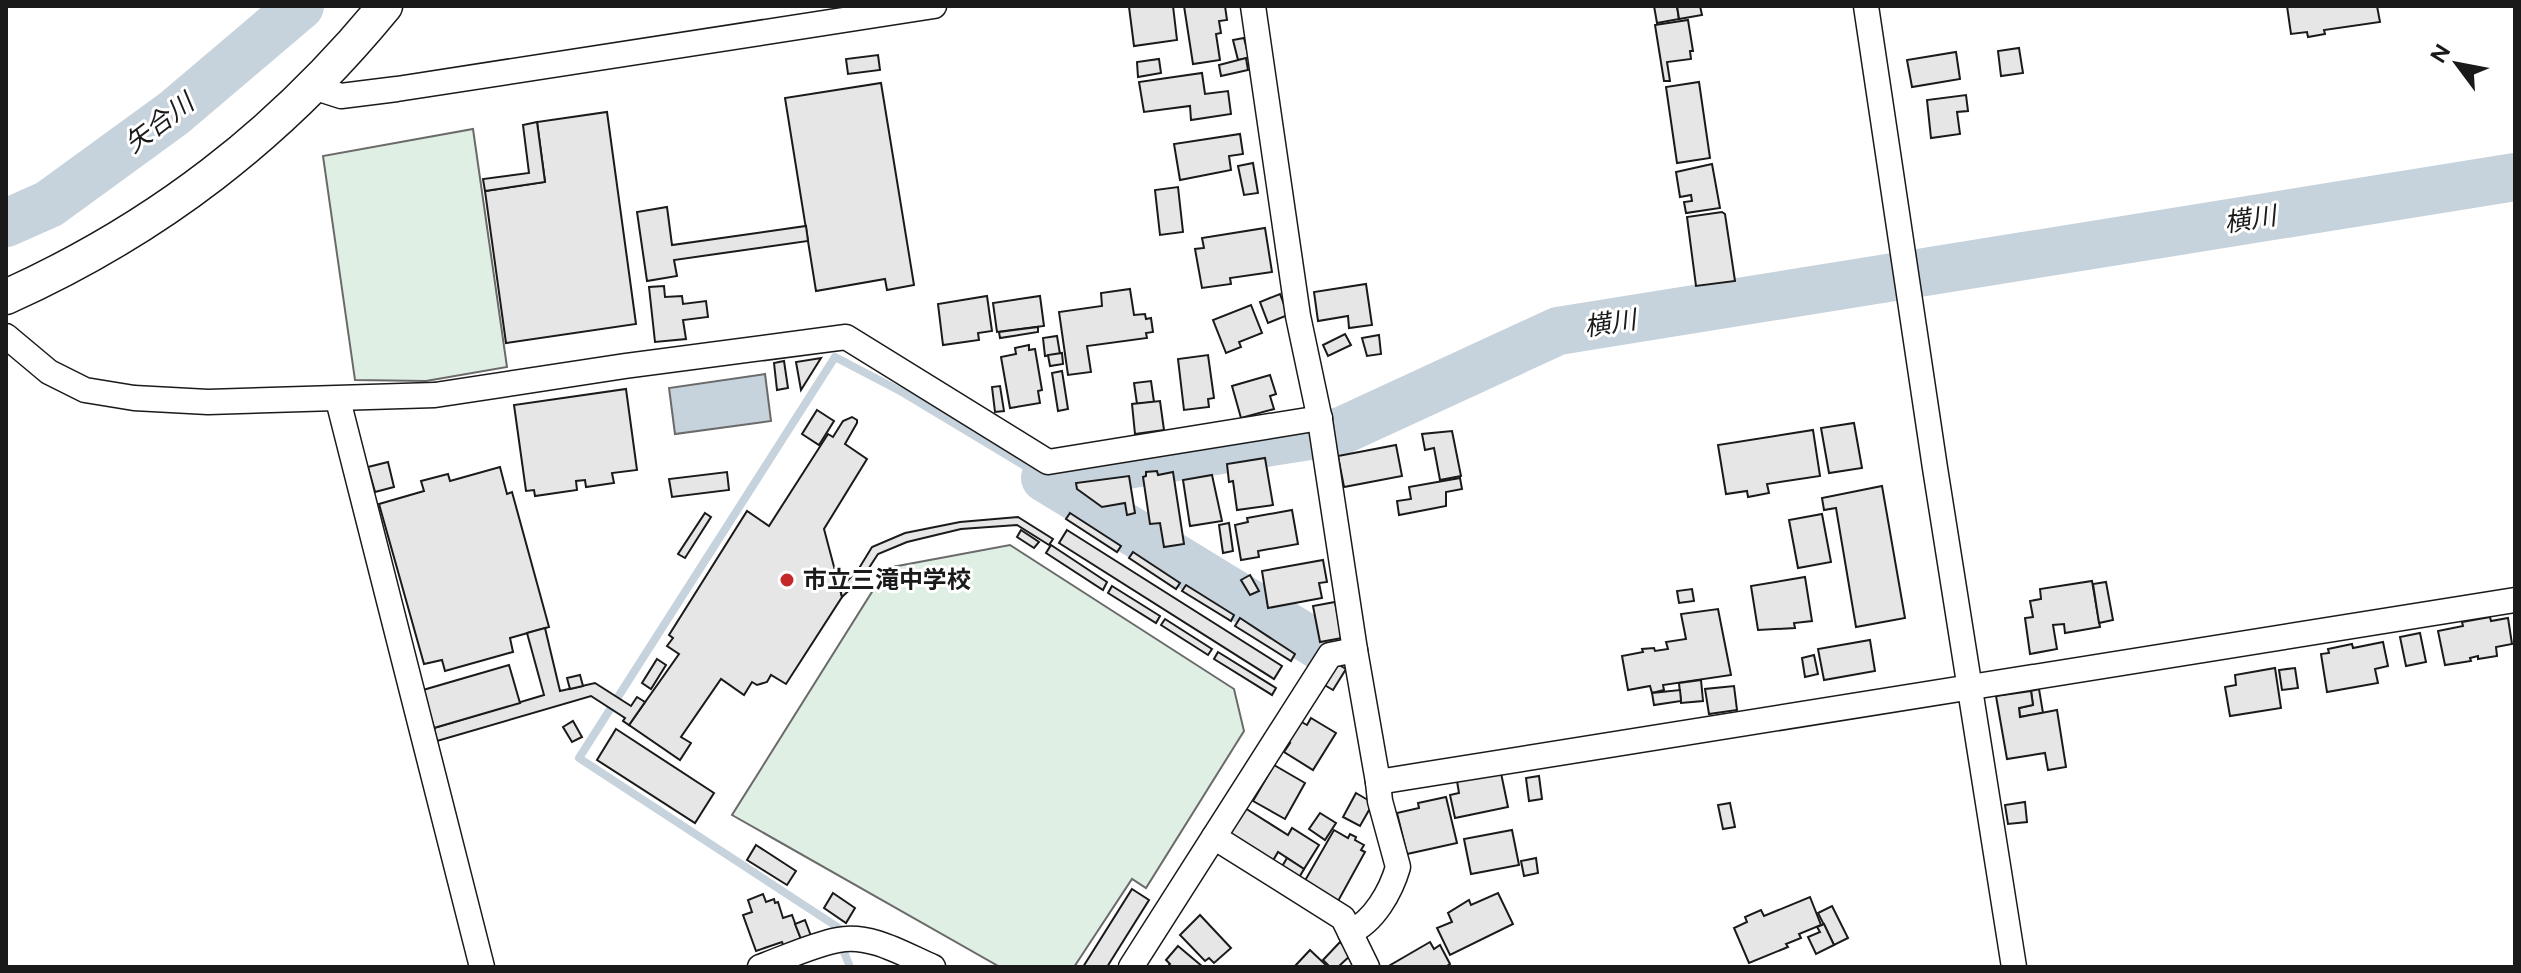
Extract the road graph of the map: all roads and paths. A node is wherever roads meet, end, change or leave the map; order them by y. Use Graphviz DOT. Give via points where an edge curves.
graph roads {
  1 [pos="385,6"];
  2 [pos="934,6"];
  3 [pos="1253,6"];
  4 [pos="1866,6"];
  5 [pos="313,87"];
  6 [pos="6,297"];
  7 [pos="6,336"];
  8 [pos="338,400"];
  9 [pos="1321,427"];
  10 [pos="2515,600"];
  11 [pos="1355,650"];
  12 [pos="1970,686"];
  13 [pos="1378,782"];
  14 [pos="1214,837"];
  15 [pos="1350,932"];
  16 [pos="482,967"];
  17 [pos="760,967"];
  18 [pos="933,967"];
  19 [pos="1131,967"];
  20 [pos="1367,967"];
  21 [pos="2014,967"];
  1 -- 5 [label="street"];
  2 -- 5 [label="street" via="397,89 341,96"];
  3 -- 9 [label="street" via="1298,316"];
  4 -- 12 [label="street"];
  5 -- 6 [label="street" via="194,190 77,263"];
  7 -- 8 [label="street" via="66,383 107,395 208,402"];
  8 -- 9 [label="street" via="435,395 846,337 1048,462"];
  8 -- 16 [label="street"];
  9 -- 11 [label="street"];
  10 -- 12 [label="street"];
  11 -- 13 [label="street"];
  11 -- 14 [label="street" via="1330,655"];
  12 -- 13 [label="street"];
  12 -- 21 [label="street"];
  13 -- 15 [label="street" via="1398,867 1375,912"];
  14 -- 15 [label="street" via="1337,913"];
  14 -- 19 [label="street"];
  15 -- 20 [label="street"];
  17 -- 18 [label="street" via="839,939 884,946"];
}
